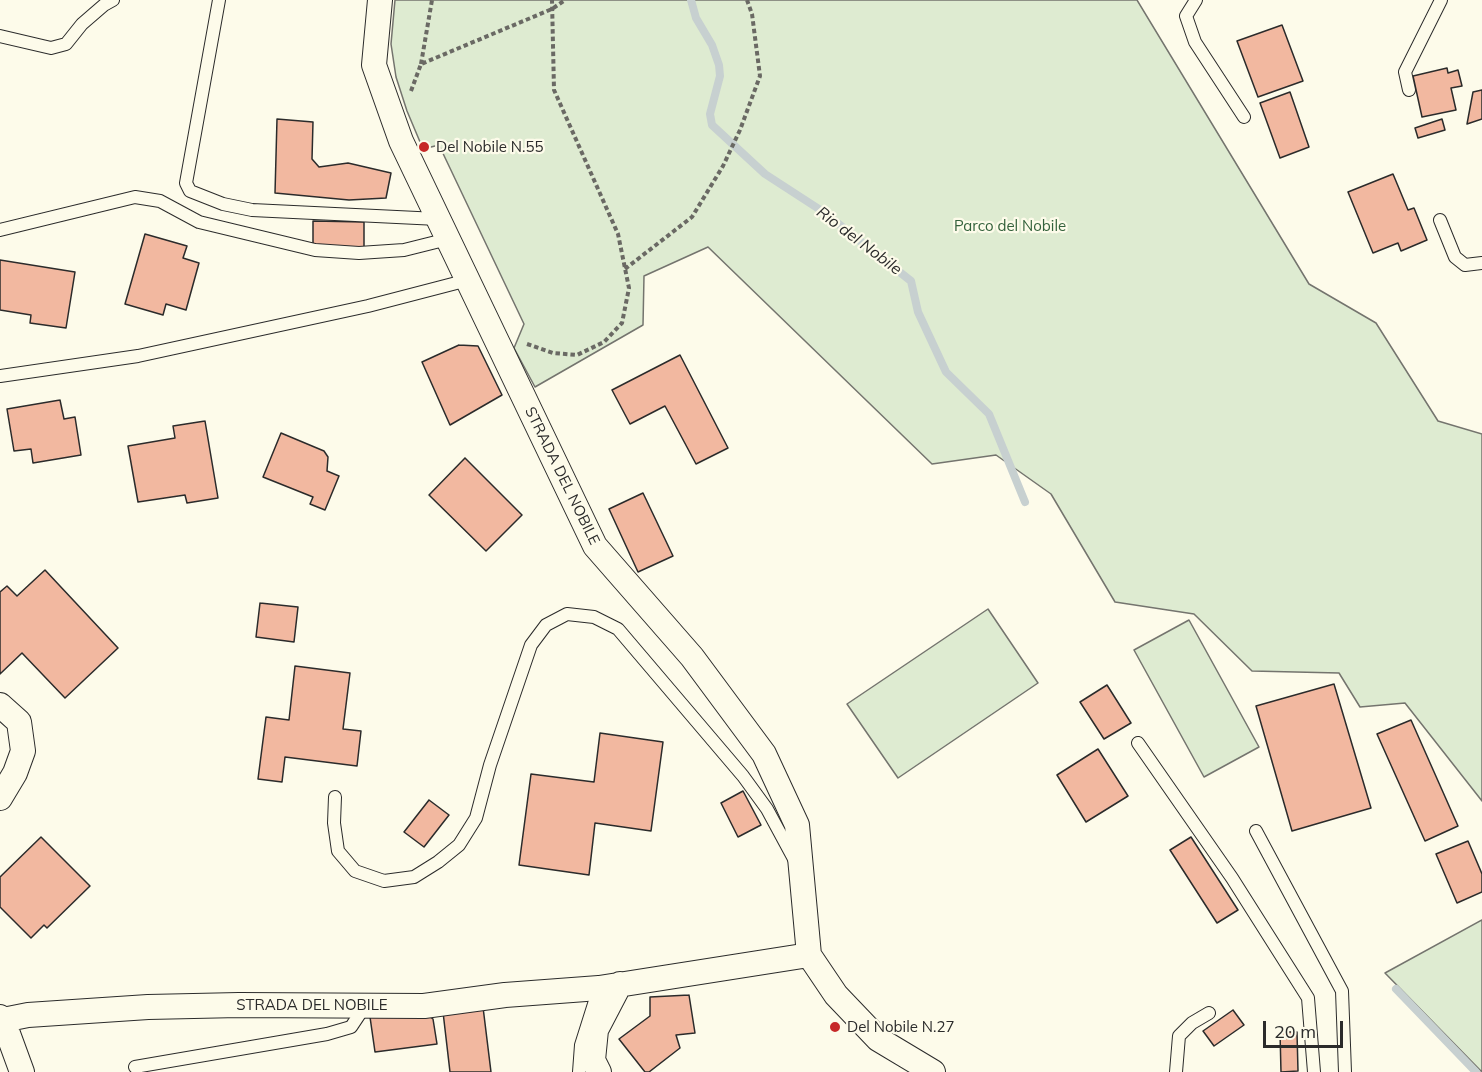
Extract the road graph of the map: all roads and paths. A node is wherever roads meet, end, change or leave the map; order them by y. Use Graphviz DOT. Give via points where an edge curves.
graph roads {
  1 [pos="113,0"];
  2 [pos="219,0"];
  3 [pos="380,0"];
  4 [pos="432,0"];
  5 [pos="552,0"];
  6 [pos="565,0"];
  7 [pos="747,0"];
  8 [pos="1196,0"];
  9 [pos="1441,0"];
  10 [pos="552,9"];
  11 [pos="0,36"];
  12 [pos="421,64"];
  13 [pos="1409,90"];
  14 [pos="413,99"];
  15 [pos="1244,117"];
  16 [pos="1440,220"];
  17 [pos="443,229"];
  18 [pos="0,230"];
  19 [pos="1482,263"];
  20 [pos="625,269"];
  21 [pos="468,280"];
  22 [pos="492,332"];
  23 [pos="0,376"];
  24 [pos="0,705"];
  25 [pos="1138,743"];
  26 [pos="335,797"];
  27 [pos="0,798"];
  28 [pos="1256,831"];
  29 [pos="802,873"];
  30 [pos="808,955"];
  31 [pos="610,986"];
  32 [pos="365,1006"];
  33 [pos="1209,1013"];
  34 [pos="1,1019"];
  35 [pos="135,1067"];
  36 [pos="22,1072"];
  37 [pos="579,1072"];
  38 [pos="598,1072"];
  39 [pos="933,1072"];
  40 [pos="1176,1072"];
  41 [pos="1314,1072"];
  42 [pos="1345,1072"];
  1 -- 11 [label="lane" via="89,18 66,44 51,48"];
  2 -- 17 [label="lane" via="186,183 190,191 222,204 252,210"];
  3 -- 17 [label="street, STRADA DEL NOBILE" via="374,65 401,141"];
  4 -- 12 [label="path"];
  5 -- 10 [label="path"];
  6 -- 10 [label="path"];
  7 -- 20 [label="path" via="760,76 740,130 692,217"];
  8 -- 15 [label="lane" via="1186,16 1195,42"];
  9 -- 13 [label="lane" via="1405,72"];
  10 -- 12 [label="path"];
  10 -- 20 [label="path" via="554,90 618,234"];
  12 -- 14 [label="path" via="410,89"];
  16 -- 19 [label="lane" via="1455,257 1465,265"];
  17 -- 18 [label="lane" via="404,250 315,250 199,222 159,201 135,197"];
  17 -- 21 [label="street, STRADA DEL NOBILE"];
  20 -- 22 [label="path" via="629,288 622,323 604,342 577,355 553,352"];
  21 -- 22 [label="street, STRADA DEL NOBILE"];
  21 -- 23 [label="lane" via="138,356"];
  22 -- 29 [label="street, STRADA DEL NOBILE" via="595,546 692,657 764,754 798,825"];
  24 -- 27 [label="street" via="19,722 23,751"];
  25 -- 41 [label="lane" via="1232,878 1308,998"];
  26 -- 29 [label="lane" via="338,851 355,872 384,881 414,877 438,862 459,845 476,818 531,645 546,625 567,614 594,617 618,629 743,776 767,809"];
  28 -- 42 [label="lane" via="1342,991"];
  29 -- 30 [label="street, STRADA DEL NOBILE"];
  30 -- 31 [label="street, STRADA DEL NOBILE"];
  30 -- 39 [label="street" via="836,995 878,1039"];
  31 -- 32 [label="street, STRADA DEL NOBILE" via="424,1005"];
  31 -- 37 [label="lane" via="583,1036"];
  31 -- 38 [label="street" via="596,1030 593,1060"];
  32 -- 34 [label="street, STRADA DEL NOBILE" via="148,1007"];
  32 -- 35 [label="lane" via="351,1027 327,1034"];
  33 -- 40 [label="lane" via="1179,1036"];
  34 -- 36 [label="street, STRADA DEL NOBILE"];
}
